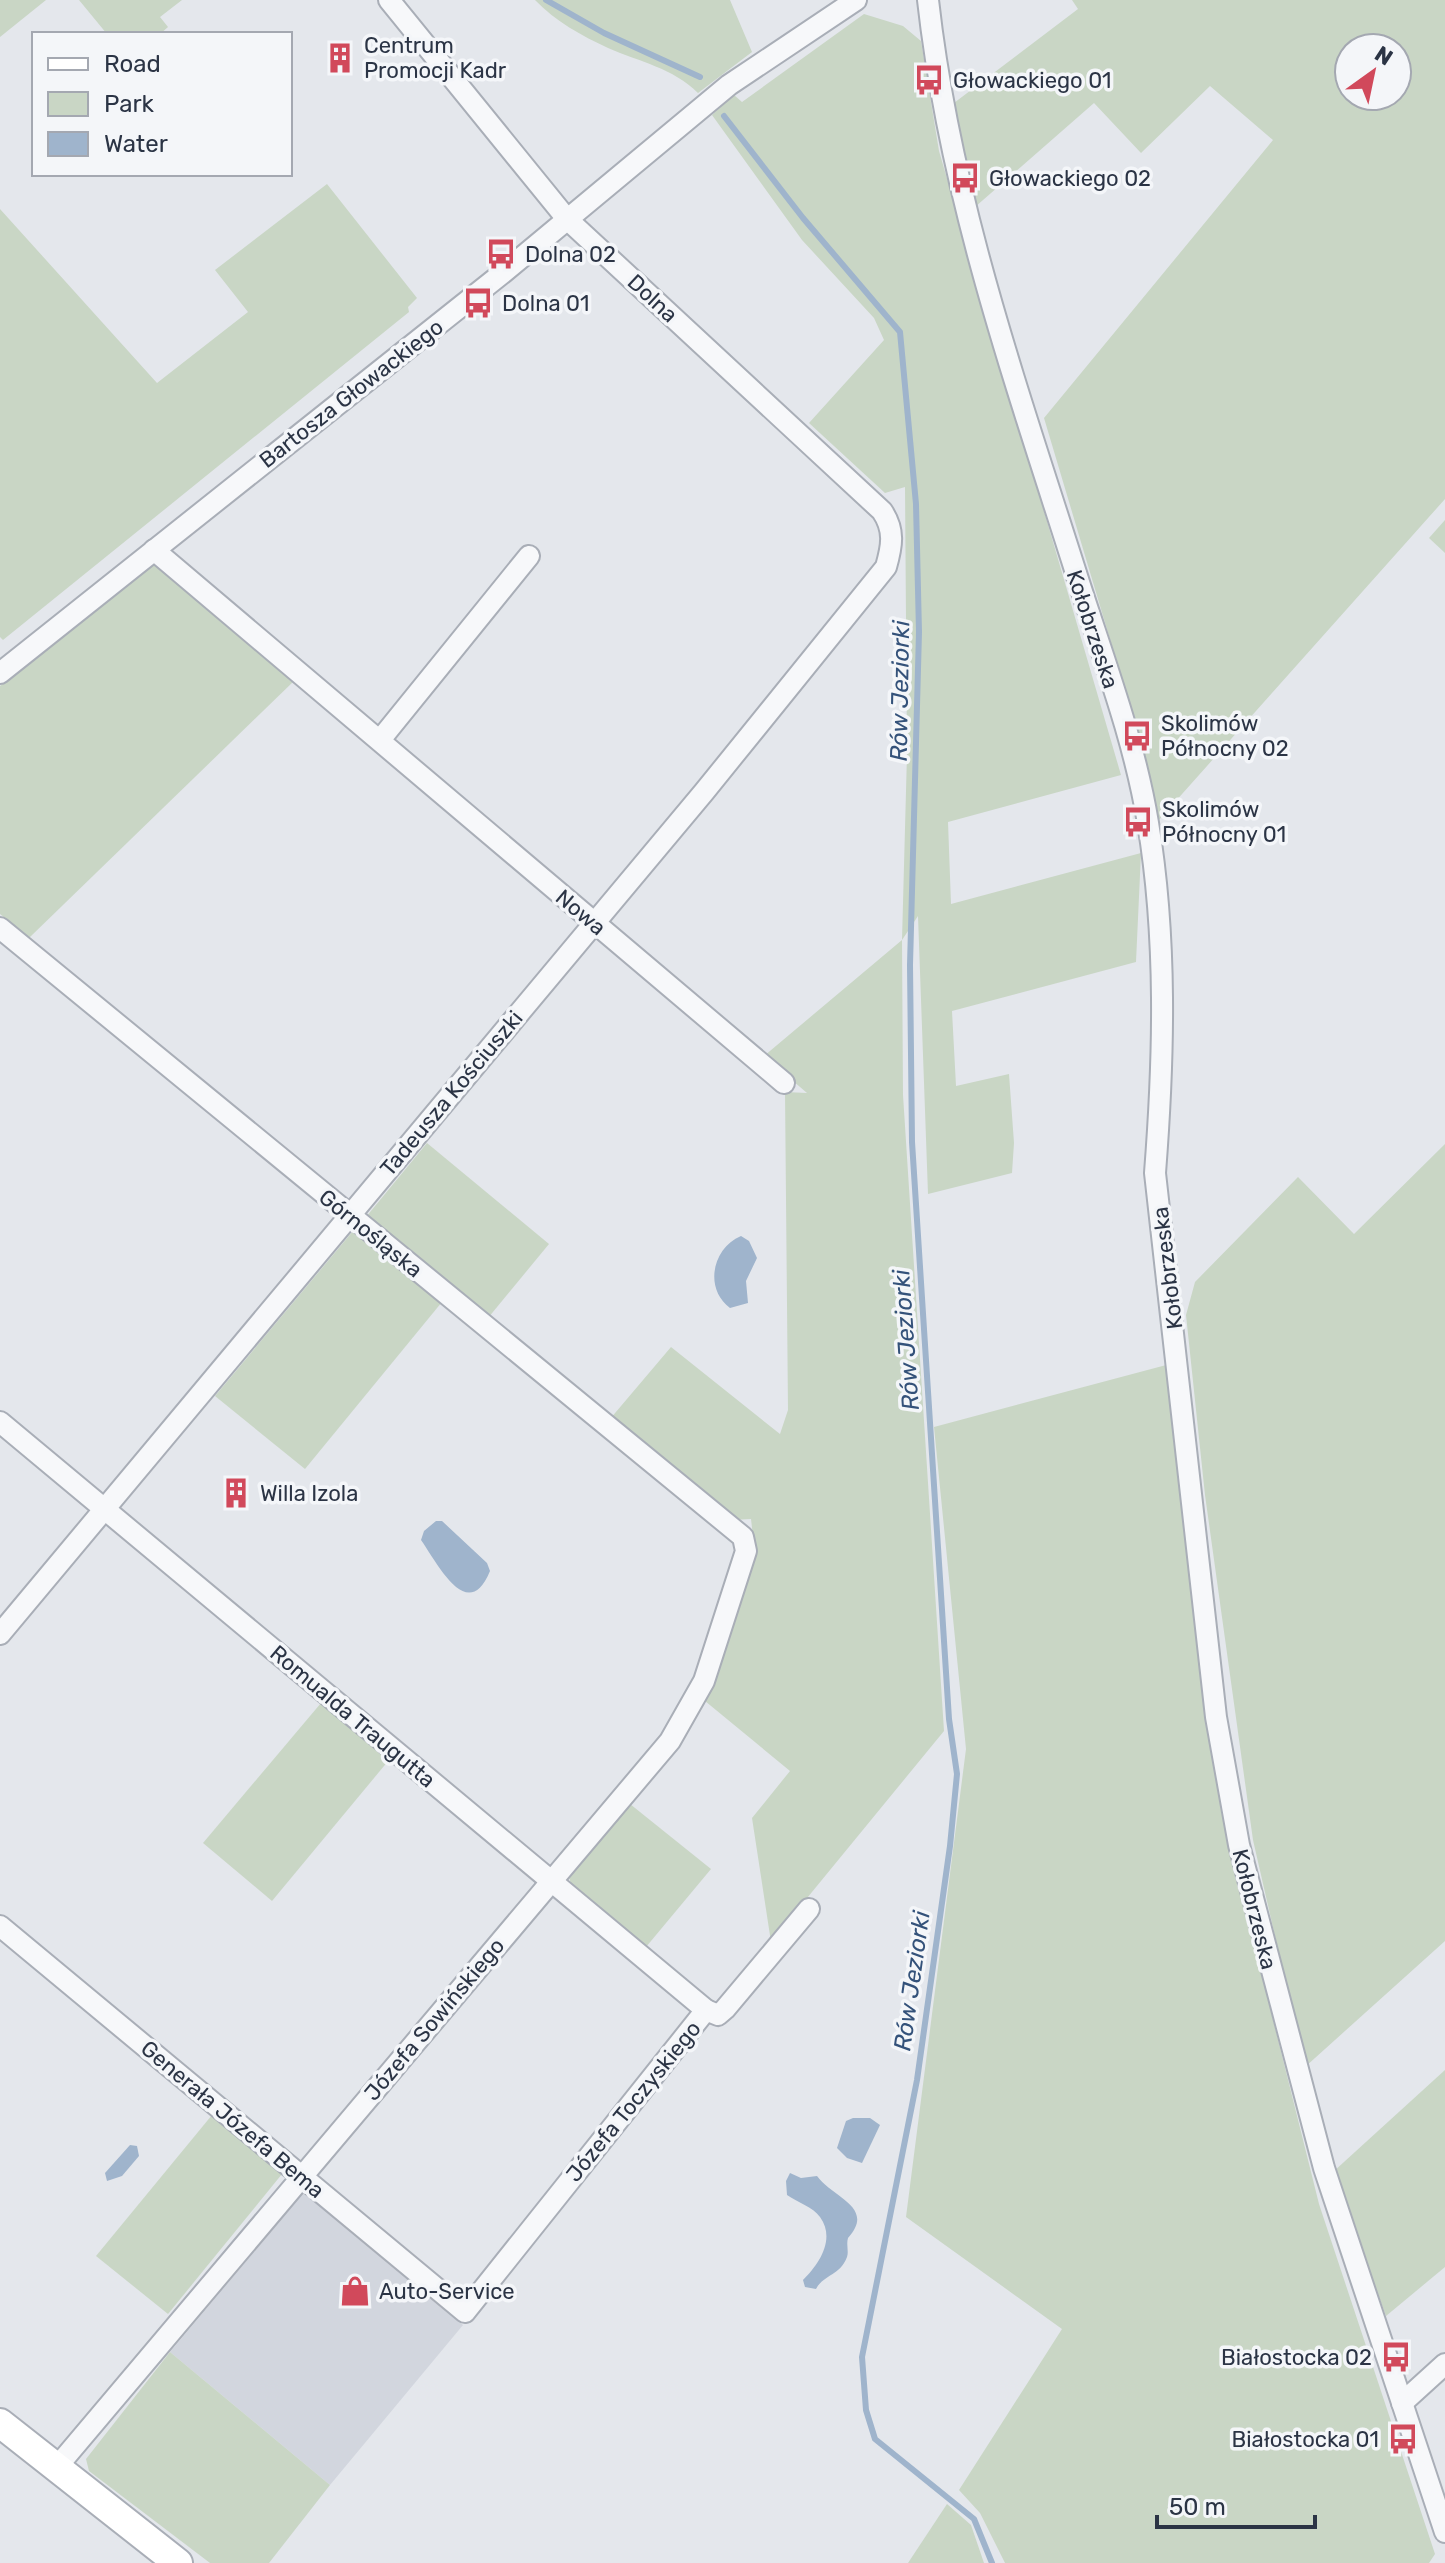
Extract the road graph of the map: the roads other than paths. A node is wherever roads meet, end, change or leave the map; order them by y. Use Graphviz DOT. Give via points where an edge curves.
graph roads {
  1 [pos="389,0"];
  2 [pos="856,0"];
  3 [pos="928,0"];
  4 [pos="567,219"];
  5 [pos="892,546"];
  6 [pos="154,550"];
  7 [pos="529,556"];
  8 [pos="0,673"];
  9 [pos="380,740"];
  10 [pos="593,922"];
  11 [pos="0,928"];
  12 [pos="784,1083"];
  13 [pos="349,1215"];
  14 [pos="0,1422"];
  15 [pos="104,1509"];
  16 [pos="743,1537"];
  17 [pos="0,1634"];
  18 [pos="550,1881"];
  19 [pos="809,1909"];
  20 [pos="0,1926"];
  21 [pos="706,2010"];
  22 [pos="302,2176"];
  23 [pos="465,2312"];
  24 [pos="1445,2364"];
  25 [pos="1402,2403"];
  26 [pos="0,2423"];
  27 [pos="56,2468"];
  28 [pos="1445,2532"];
  29 [pos="178,2563"];
  1 -- 4 [label="street, Dolna"];
  2 -- 4 [label="street, Bartosza Głowackiego" via="729,85"];
  3 -- 25 [label="street, Kołobrzeska" via="942,112 994,315 1126,730 1148,821 1161,959 1162,1083 1155,1173 1216,1717 1268,1963 1324,2168"];
  4 -- 5 [label="street, Dolna" via="882,511"];
  4 -- 6 [label="street, Bartosza Głowackiego"];
  5 -- 10 [label="street, Tadeusza Kościuszki" via="886,567"];
  6 -- 8 [label="street, Bartosza Głowackiego"];
  6 -- 9 [label="street, Nowa"];
  7 -- 9 [label="street"];
  9 -- 10 [label="street, Nowa"];
  10 -- 12 [label="street, Nowa"];
  10 -- 13 [label="street, Tadeusza Kościuszki"];
  11 -- 13 [label="street, Górnośląska"];
  13 -- 15 [label="street, Tadeusza Kościuszki"];
  13 -- 16 [label="street, Górnośląska"];
  14 -- 15 [label="street, Romualda Traugutta"];
  15 -- 17 [label="street, Tadeusza Kościuszki"];
  15 -- 18 [label="street, Romualda Traugutta"];
  16 -- 18 [label="street, Józefa Sowińskiego" via="744,1565 691,1709 670,1741"];
  18 -- 21 [label="street, Romualda Traugutta"];
  18 -- 22 [label="street, Józefa Sowińskiego"];
  19 -- 21 [label="street, Józefa Toczyskiego" via="725,2009 718,2015"];
  20 -- 22 [label="street, Generała Józefa Bema"];
  21 -- 23 [label="street, Józefa Toczyskiego"];
  22 -- 23 [label="street, Generała Józefa Bema"];
  22 -- 27 [label="street, Józefa Sowińskiego"];
  24 -- 25 [label="street"];
  25 -- 28 [label="street, Kołobrzeska"];
  26 -- 27 [label="main road"];
  27 -- 29 [label="main road"];
}
